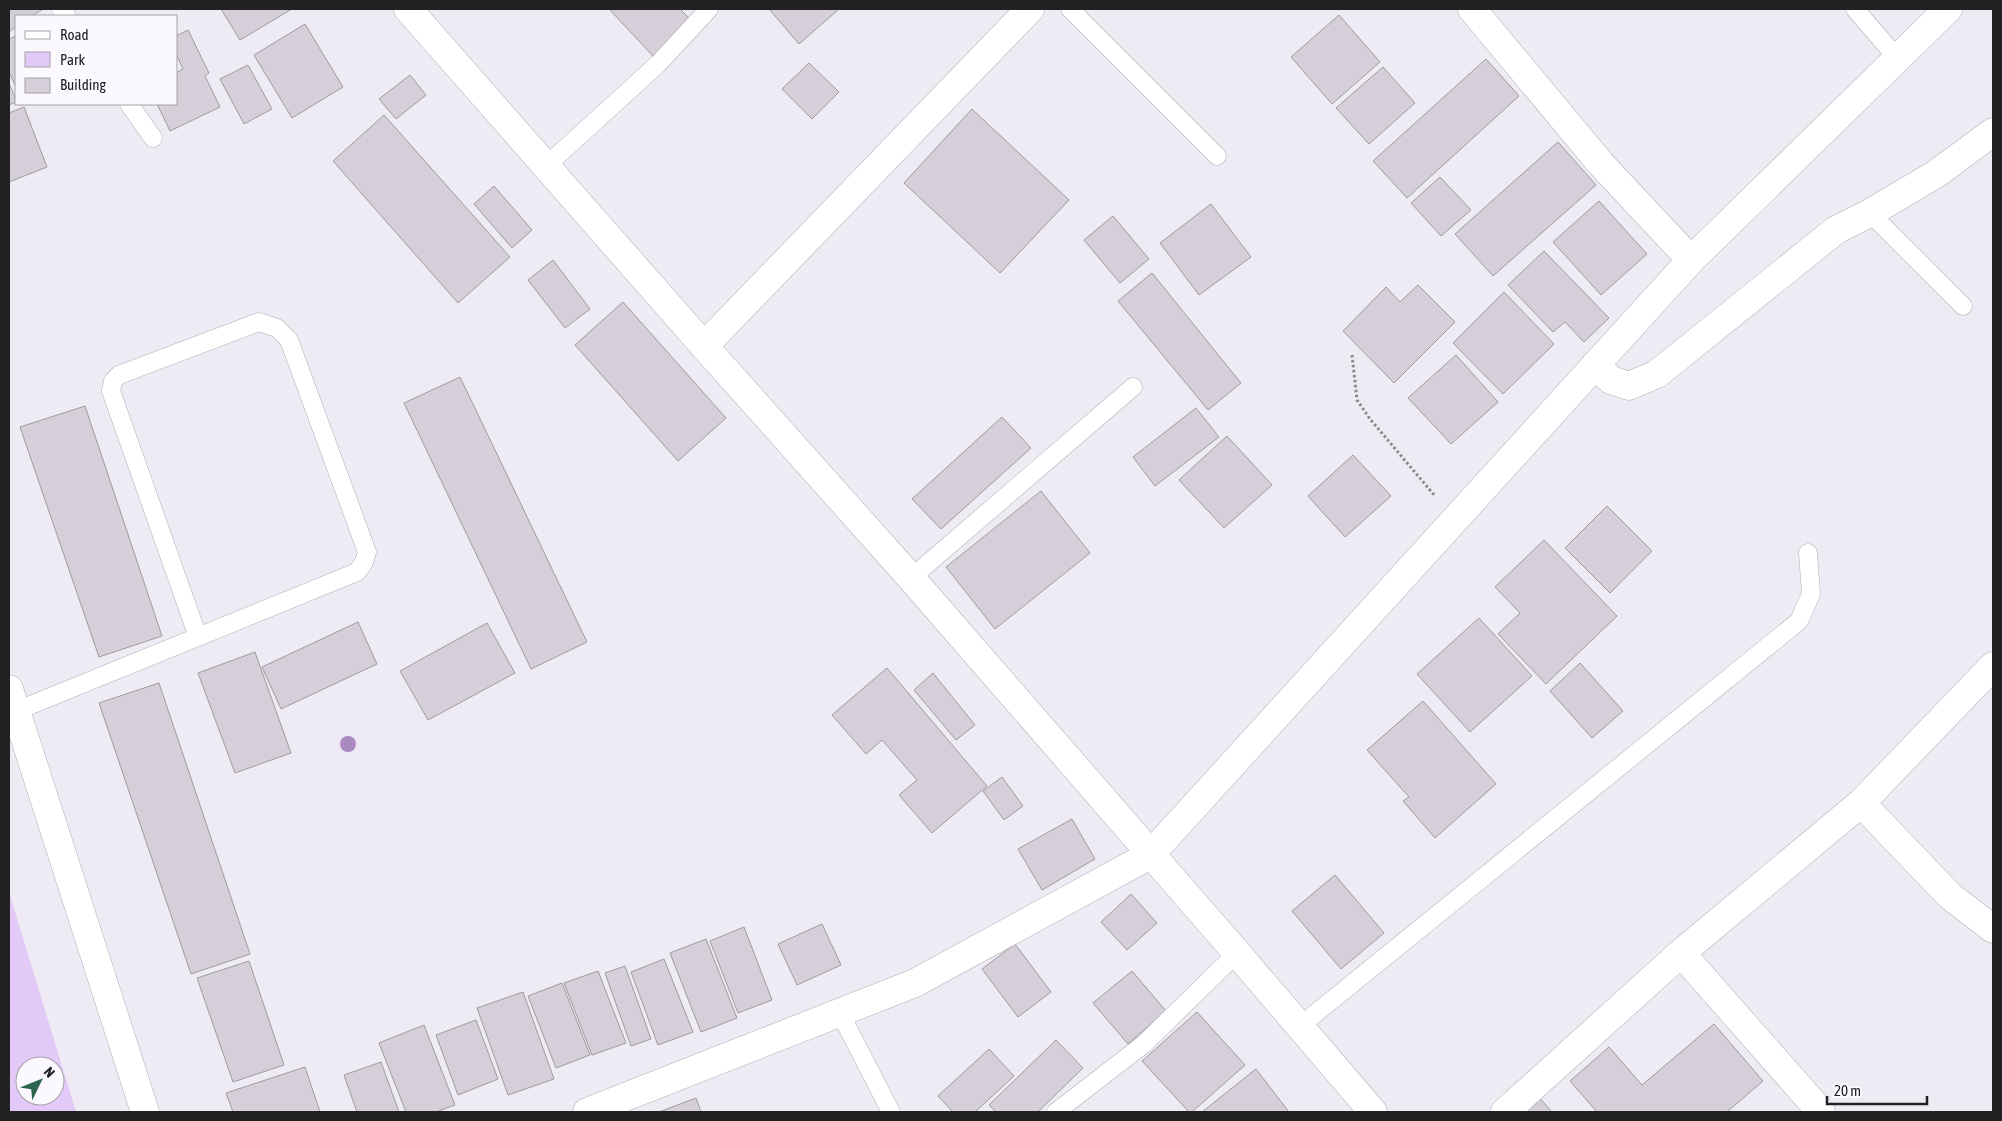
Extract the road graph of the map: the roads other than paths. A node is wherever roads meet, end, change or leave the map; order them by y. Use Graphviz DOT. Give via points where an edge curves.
graph roads {
  1 [pos="408,9"];
  2 [pos="709,9"];
  3 [pos="1030,9"];
  4 [pos="1070,9"];
  5 [pos="1472,9"];
  6 [pos="1855,9"];
  7 [pos="1948,9"];
  8 [pos="1897,58"];
  9 [pos="130,105"];
  10 [pos="1993,132"];
  11 [pos="153,138"];
  12 [pos="1217,156"];
  13 [pos="546,166"];
  14 [pos="1870,212"];
  15 [pos="1691,260"];
  16 [pos="1963,306"];
  17 [pos="704,346"];
  18 [pos="1595,365"];
  19 [pos="1134,387"];
  20 [pos="1808,553"];
  21 [pos="911,578"];
  22 [pos="198,637"];
  23 [pos="1993,666"];
  24 [pos="12,700"];
  25 [pos="1861,803"];
  26 [pos="1150,855"];
  27 [pos="1993,929"];
  28 [pos="1237,953"];
  29 [pos="1681,953"];
  30 [pos="840,1013"];
  31 [pos="1300,1026"];
  32 [pos="145,1112"];
  33 [pos="586,1112"];
  34 [pos="891,1112"];
  35 [pos="1056,1112"];
  36 [pos="1373,1112"];
  37 [pos="1505,1112"];
  38 [pos="1821,1112"];
  1 -- 13 [label="street"];
  2 -- 13 [label="lane" via="658,64"];
  3 -- 17 [label="street"];
  4 -- 12 [label="lane"];
  5 -- 15 [label="street" via="1601,164"];
  6 -- 8 [label="lane"];
  7 -- 8 [label="street"];
  8 -- 15 [label="street"];
  9 -- 11 [label="lane"];
  10 -- 14 [label="street" via="1936,174"];
  13 -- 17 [label="street"];
  14 -- 16 [label="lane"];
  14 -- 18 [label="street" via="1836,230 1657,374 1630,386 1611,380"];
  15 -- 18 [label="street"];
  17 -- 21 [label="street"];
  18 -- 26 [label="street"];
  19 -- 21 [label="lane"];
  20 -- 31 [label="lane" via="1811,594 1799,620"];
  21 -- 26 [label="street"];
  22 -- 22 [label="lane" via="357,572 366,552 289,340 277,328 259,322 120,375 113,381 111,391"];
  22 -- 24 [label="lane"];
  23 -- 25 [label="street"];
  24 -- 32 [label="street"];
  25 -- 27 [label="street" via="1950,896"];
  25 -- 29 [label="street"];
  26 -- 28 [label="street"];
  26 -- 30 [label="street" via="916,983"];
  28 -- 31 [label="street"];
  28 -- 35 [label="lane" via="1144,1044"];
  29 -- 37 [label="street"];
  29 -- 38 [label="street"];
  30 -- 33 [label="street"];
  30 -- 34 [label="lane"];
  31 -- 36 [label="street"];
}
